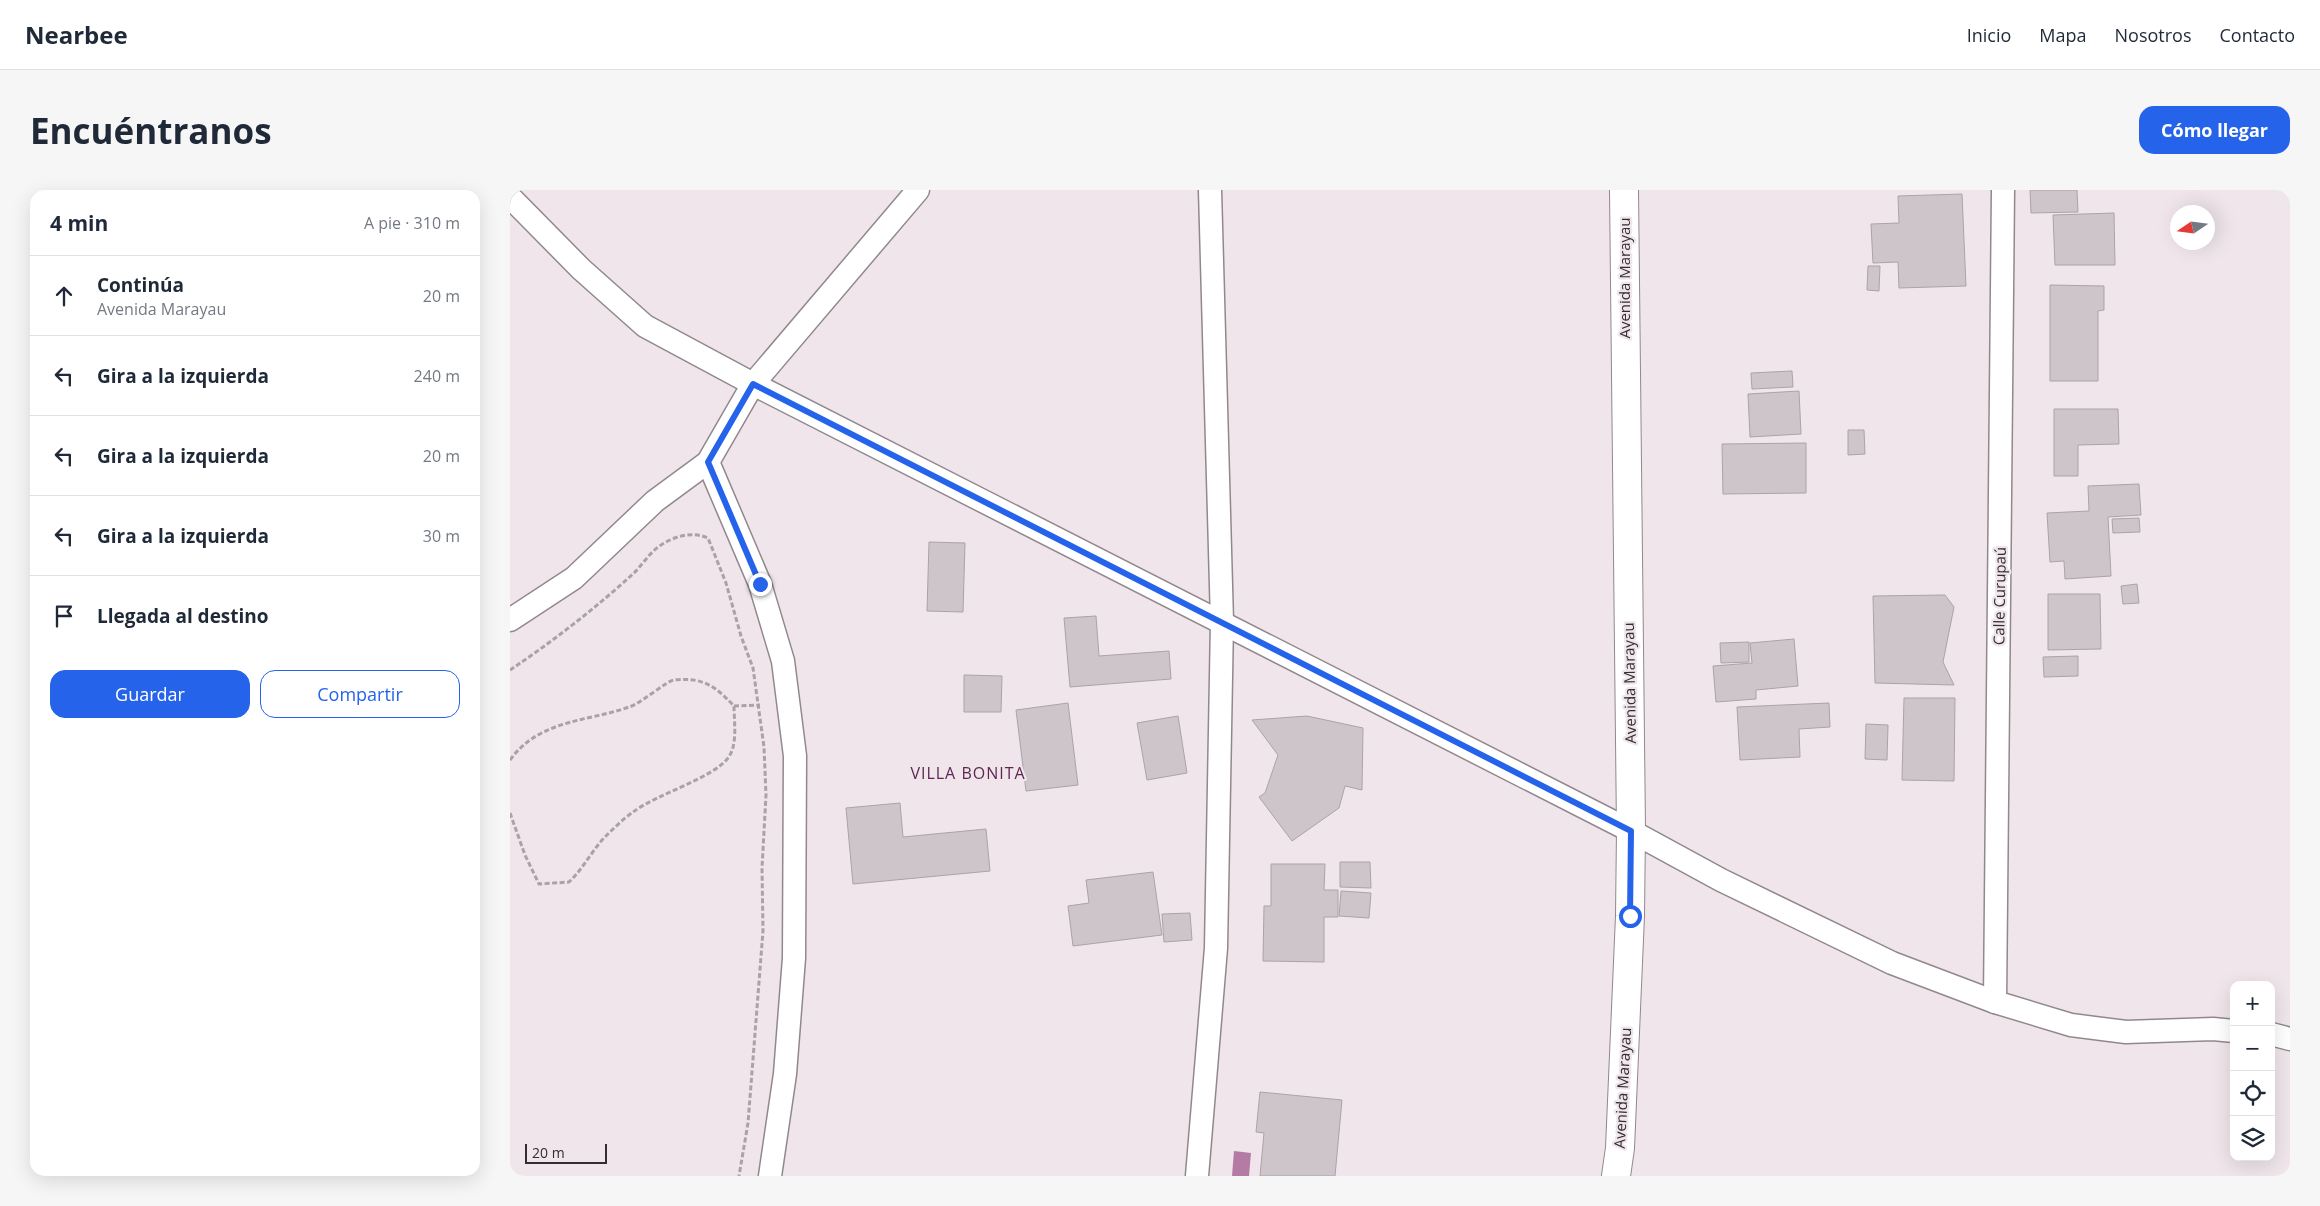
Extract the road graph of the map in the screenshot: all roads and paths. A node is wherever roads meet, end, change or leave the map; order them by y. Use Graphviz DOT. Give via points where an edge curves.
graph roads {
  1 [pos="918,190"];
  2 [pos="1210,190"];
  3 [pos="1624,190"];
  4 [pos="2003,190"];
  5 [pos="510,197"];
  6 [pos="753,384"];
  7 [pos="708,462"];
  8 [pos="510,620"];
  9 [pos="1222,622"];
  10 [pos="510,670"];
  11 [pos="510,760"];
  12 [pos="510,812"];
  13 [pos="511,818"];
  14 [pos="1631,831"];
  15 [pos="1995,1002"];
  16 [pos="2230,1030"];
  17 [pos="2275,1035"];
  18 [pos="2290,1039"];
  19 [pos="739,1176"];
  20 [pos="770,1176"];
  21 [pos="1198,1176"];
  22 [pos="1616,1176"];
  1 -- 6 [label="street"];
  2 -- 9 [label="street"];
  3 -- 14 [label="street, Avenida Marayau"];
  4 -- 15 [label="street, Calle Curupaú"];
  5 -- 6 [label="street" via="581,269 645,326"];
  6 -- 7 [label="street"];
  6 -- 9 [label="street"];
  7 -- 8 [label="street" via="655,501 574,578"];
  7 -- 20 [label="street" via="760,584 783,661 795,756 794,958 785,1074"];
  9 -- 14 [label="street"];
  9 -- 21 [label="street" via="1216,948"];
  10 -- 19 [label="path" via="635,572 659,546 676,537 697,533 708,538 726,582 753,668 764,747 763,931 748,1122"];
  11 -- 13 [label="path" via="538,735 568,721 630,707 672,680 696,680 716,687 734,706 735,737 730,756 719,768 668,791 633,812 604,838 581,871 569,882 538,884"];
  12 -- 13 [label="path"];
  14 -- 15 [label="street" via="1721,880 1892,962"];
  14 -- 22 [label="street, Avenida Marayau" via="1620,1148"];
  15 -- 16 [label="street" via="2071,1025 2126,1032"];
  17 -- 18 [label="street"];
}
